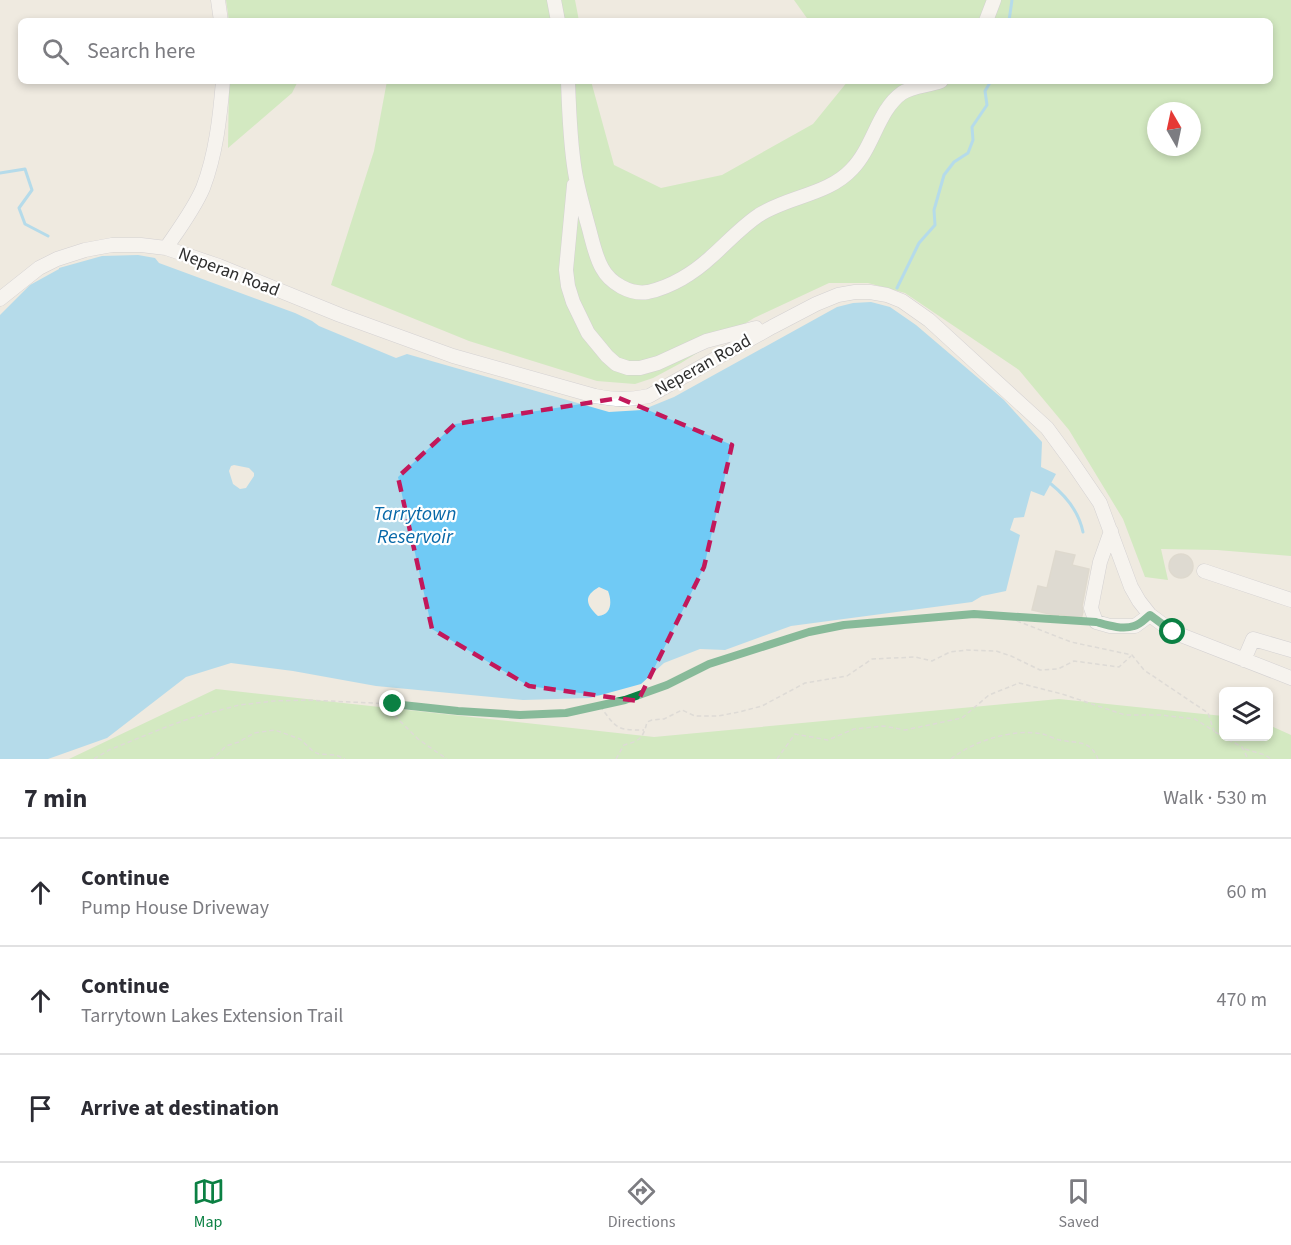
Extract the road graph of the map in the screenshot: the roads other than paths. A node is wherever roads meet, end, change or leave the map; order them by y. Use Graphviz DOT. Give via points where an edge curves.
graph roads {
  1 [pos="218,0"];
  2 [pos="554,0"];
  3 [pos="994,0"];
  4 [pos="221,18"];
  5 [pos="557,18"];
  6 [pos="987,18"];
  7 [pos="223,84"];
  8 [pos="568,84"];
  9 [pos="929,84"];
  10 [pos="575,172"];
  11 [pos="166,248"];
  12 [pos="0,299"];
  13 [pos="759,334"];
  14 [pos="1111,531"];
  15 [pos="1204,571"];
  16 [pos="1291,600"];
  17 [pos="1150,615"];
  18 [pos="1291,650"];
  19 [pos="1244,660"];
  20 [pos="1291,678"];
  1 -- 4 [label="street"];
  2 -- 5 [label="street"];
  3 -- 6 [label="street"];
  7 -- 11 [label="street" via="213,155 203,188"];
  8 -- 10 [label="street"];
  9 -- 10 [label="street" via="902,93 891,104 853,169 836,183 760,215 685,277 647,292 623,287 610,279 602,267"];
  10 -- 13 [label="street" via="568,286 588,333 616,364 640,368 736,332 756,328"];
  11 -- 12 [label="street, Neperan Road" via="112,245 85,250 39,268"];
  11 -- 13 [label="street, Neperan Road" via="453,356 616,400 649,396"];
  13 -- 14 [label="street, Neperan Road" via="838,295 870,292 902,302 929,320 1047,428 1100,503"];
  14 -- 17 [label="street, Neperan Road" via="1128,580"];
  14 -- 17 [label="street" via="1091,608 1096,622 1135,626"];
  15 -- 16 [label="street"];
  17 -- 19 [label="street, Neperan Road" via="1173,632"];
  18 -- 19 [label="street" via="1253,639"];
  19 -- 20 [label="street, Neperan Road"];
}
